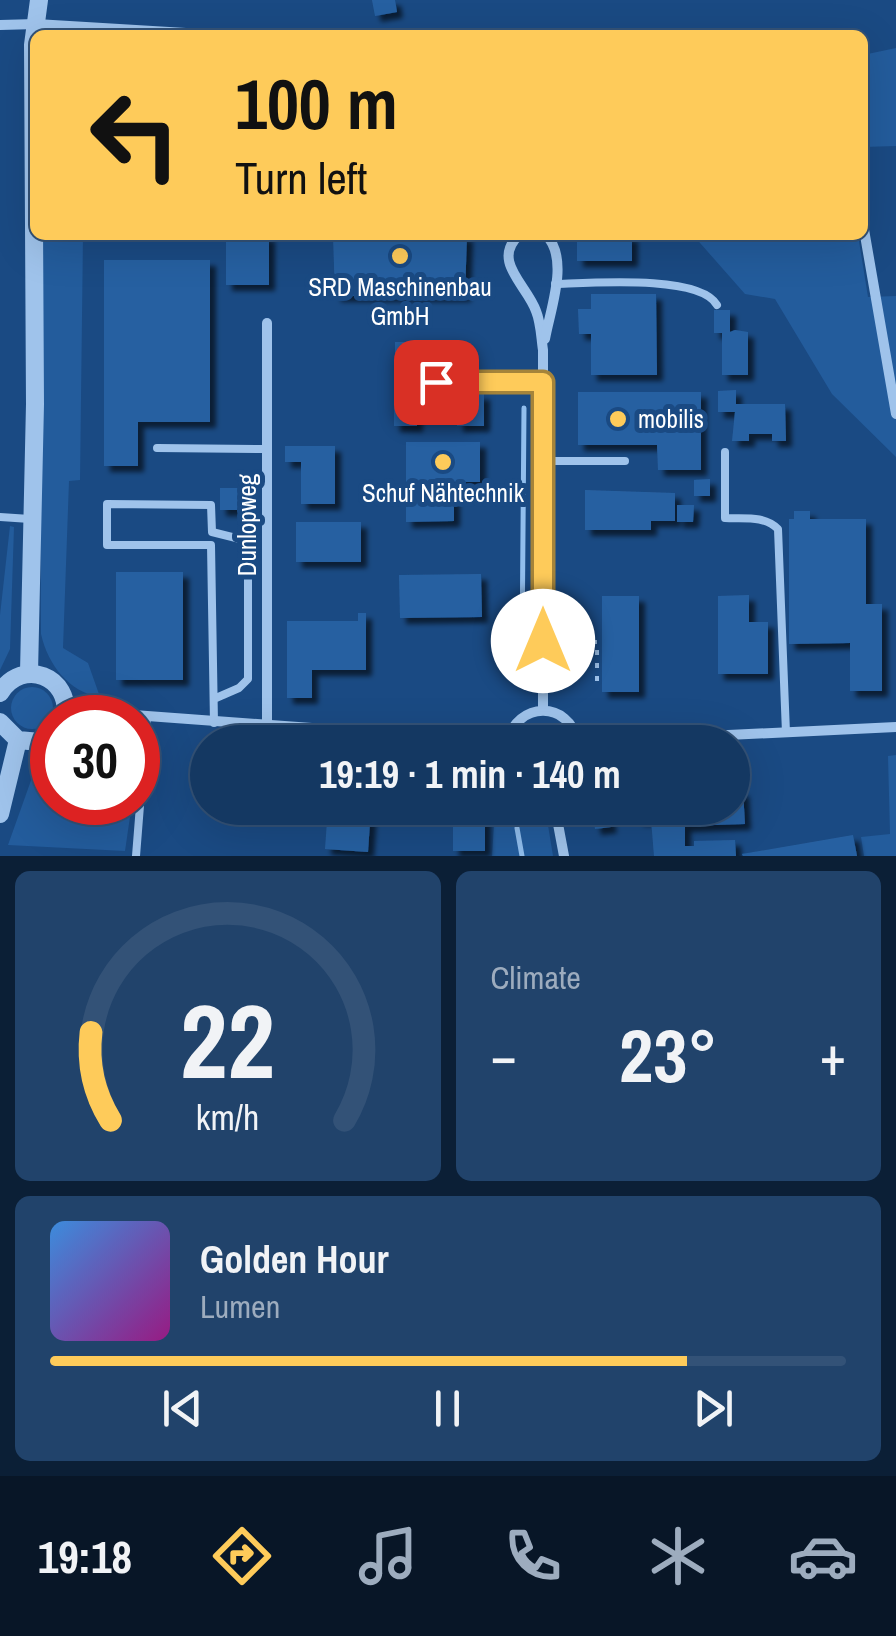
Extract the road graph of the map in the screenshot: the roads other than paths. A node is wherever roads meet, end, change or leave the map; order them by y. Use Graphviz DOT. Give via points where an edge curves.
graph roads {
  1 [pos="38,0"];
  2 [pos="36,24"];
  3 [pos="0,25"];
  4 [pos="35,30"];
  5 [pos="136,30"];
  6 [pos="34,240"];
  7 [pos="514,240"];
  8 [pos="550,240"];
  9 [pos="866,240"];
  10 [pos="555,284"];
  11 [pos="718,305"];
  12 [pos="267,323"];
  13 [pos="543,350"];
  14 [pos="436,382"];
  15 [pos="543,382"];
  16 [pos="896,414"];
  17 [pos="157,448"];
  18 [pos="267,449"];
  19 [pos="725,452"];
  20 [pos="543,461"];
  21 [pos="625,461"];
  22 [pos="0,517"];
  23 [pos="31,519"];
  24 [pos="29,673"];
  25 [pos="0,693"];
  26 [pos="63,695"];
  27 [pos="216,698"];
  28 [pos="543,710"];
  29 [pos="160,718"];
  30 [pos="0,722"];
  31 [pos="214,723"];
  32 [pos="240,725"];
  33 [pos="266,725"];
  34 [pos="514,725"];
  35 [pos="570,725"];
  36 [pos="896,727"];
  37 [pos="786,732"];
  38 [pos="750,734"];
  39 [pos="18,740"];
  40 [pos="30,741"];
  41 [pos="0,814"];
  42 [pos="138,825"];
  43 [pos="558,825"];
  44 [pos="136,856"];
  45 [pos="564,856"];
  1 -- 2 [label="street"];
  2 -- 3 [label="street"];
  2 -- 4 [label="street"];
  2 -- 5 [label="street"];
  6 -- 23 [label="street"];
  7 -- 13 [label="street" via="511,270 536,308"];
  8 -- 10 [label="street" via="556,248"];
  9 -- 16 [label="street"];
  10 -- 11 [label="lane" via="650,284 706,292"];
  10 -- 13 [label="street"];
  12 -- 18 [label="street, Dunlopweg"];
  13 -- 15 [label="street"];
  14 -- 15 [label="lane"];
  15 -- 20 [label="street"];
  17 -- 18 [label="lane"];
  18 -- 33 [label="street, Dunlopweg"];
  19 -- 37 [label="lane" via="726,518 760,519 778,529"];
  20 -- 21 [label="lane"];
  20 -- 28 [label="street"];
  22 -- 23 [label="lane"];
  23 -- 24 [label="street"];
  24 -- 25 [label="street" via="10,680"];
  24 -- 26 [label="street" via="51,679"];
  27 -- 27 [label="lane" via="211,546 106,545 108,504 211,505 212,532 248,541 248,679"];
  27 -- 31 [label="lane"];
  28 -- 34 [label="street"];
  28 -- 35 [label="street"];
  29 -- 31 [label="street"];
  30 -- 39 [label="street"];
  31 -- 32 [label="street"];
  36 -- 37 [label="street"];
  37 -- 38 [label="street"];
  39 -- 40 [label="street"];
  39 -- 41 [label="street"];
  42 -- 44 [label="lane"];
  43 -- 45 [label="street"];
}
